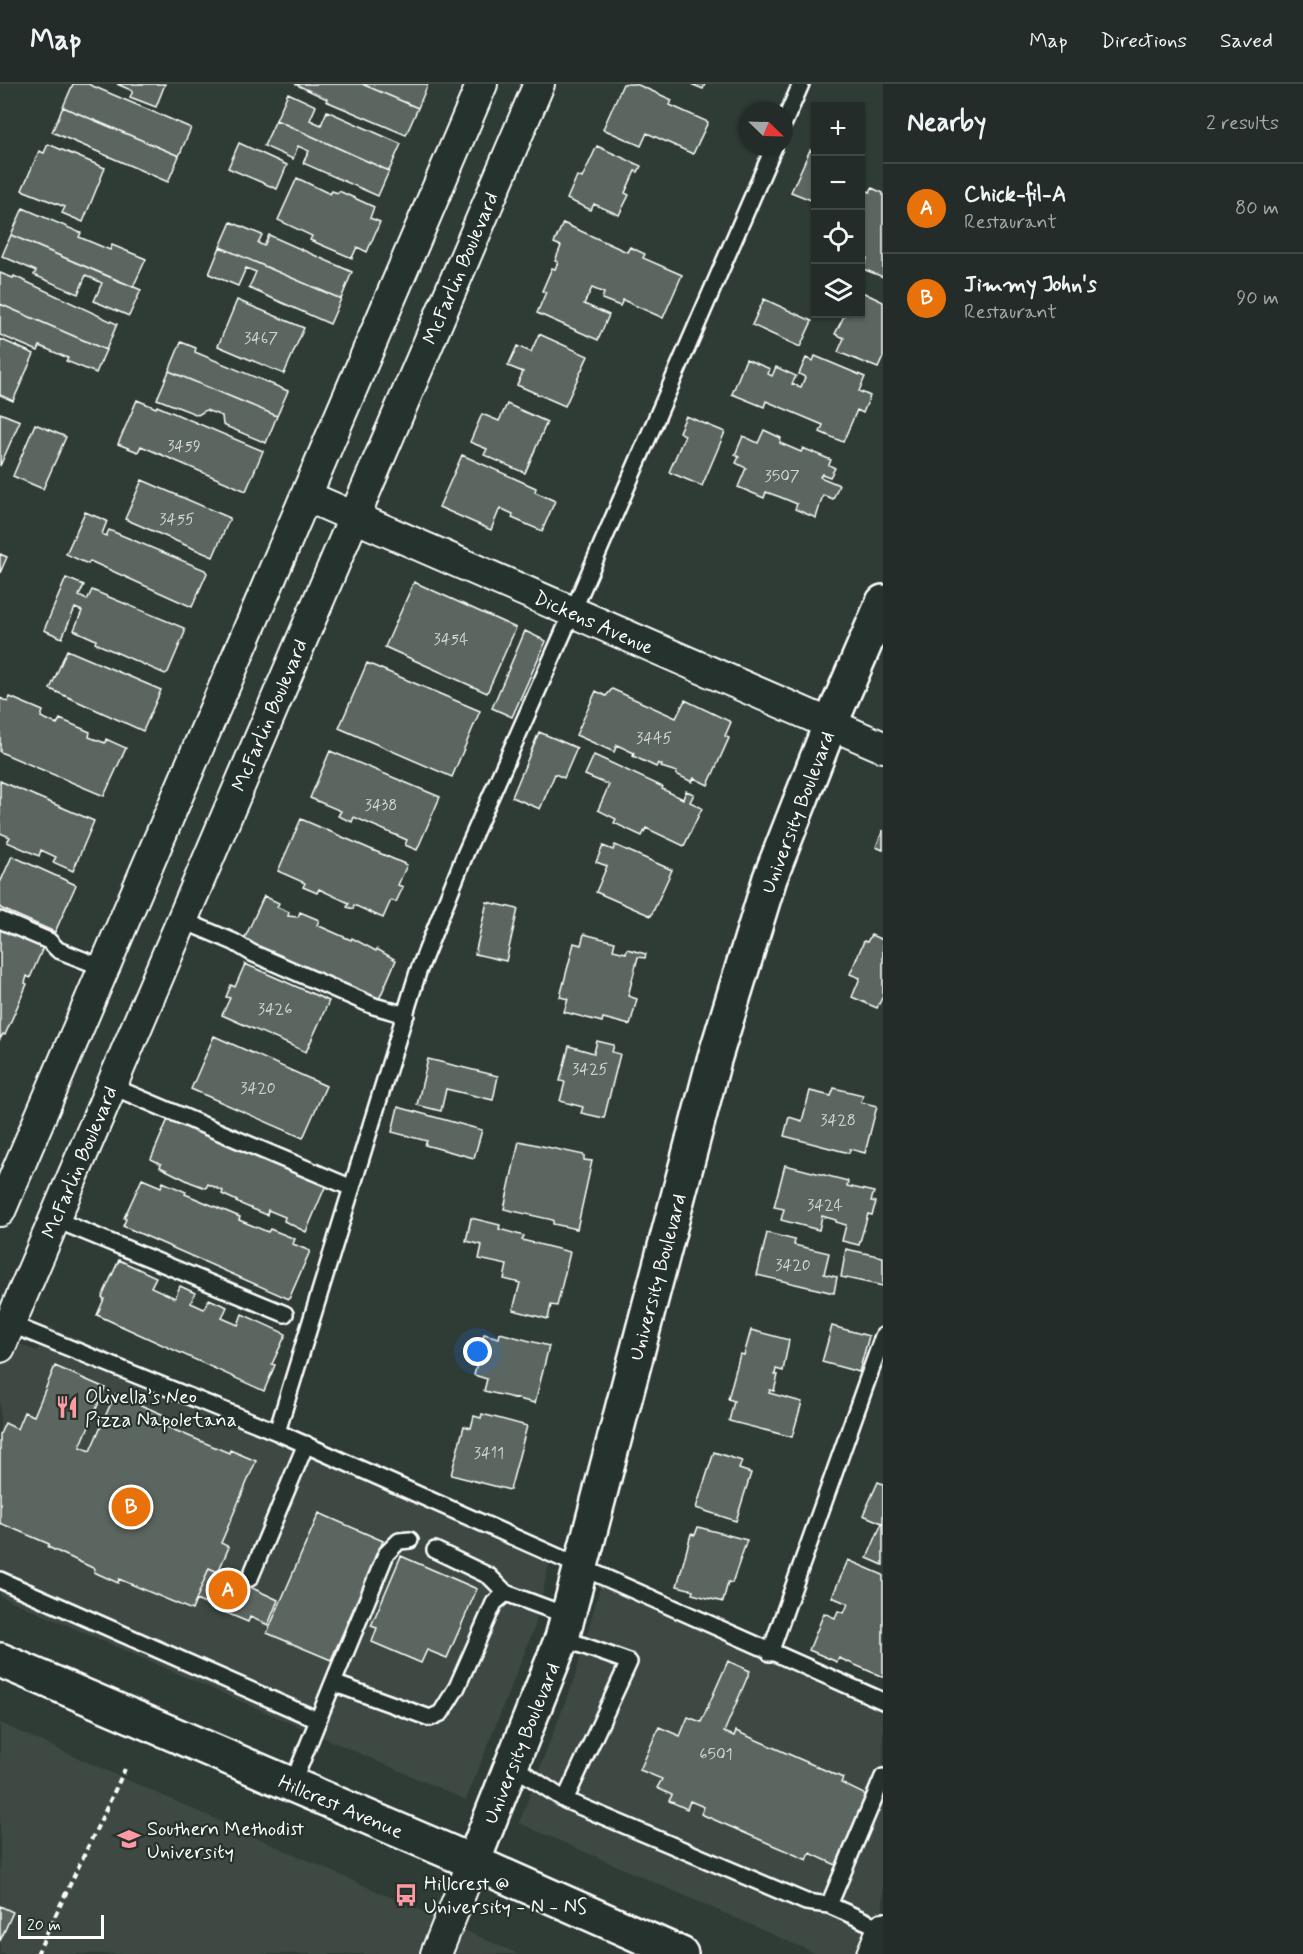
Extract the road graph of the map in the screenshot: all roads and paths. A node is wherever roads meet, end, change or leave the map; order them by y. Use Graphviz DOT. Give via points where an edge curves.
graph roads {
  1 [pos="482,84"];
  2 [pos="539,84"];
  3 [pos="801,84"];
  4 [pos="793,102"];
  5 [pos="770,156"];
  6 [pos="306,496"];
  7 [pos="354,517"];
  8 [pos="883,602"];
  9 [pos="572,613"];
  10 [pos="830,725"];
  11 [pos="883,747"];
  12 [pos="0,920"];
  13 [pos="182,920"];
  14 [pos="104,968"];
  15 [pos="406,1016"];
  16 [pos="111,1086"];
  17 [pos="9,1164"];
  18 [pos="352,1188"];
  19 [pos="0,1211"];
  20 [pos="54,1219"];
  21 [pos="285,1314"];
  22 [pos="5,1335"];
  23 [pos="883,1336"];
  24 [pos="278,1432"];
  25 [pos="306,1444"];
  26 [pos="410,1540"];
  27 [pos="435,1550"];
  28 [pos="581,1566"];
  29 [pos="250,1578"];
  30 [pos="0,1580"];
  31 [pos="506,1593"];
  32 [pos="565,1627"];
  33 [pos="770,1653"];
  34 [pos="0,1660"];
  35 [pos="333,1683"];
  36 [pos="883,1701"];
  37 [pos="318,1720"];
  38 [pos="513,1766"];
  39 [pos="124,1769"];
  40 [pos="883,1777"];
  41 [pos="292,1785"];
  42 [pos="565,1800"];
  43 [pos="473,1863"];
  44 [pos="829,1905"];
  45 [pos="883,1929"];
  46 [pos="37,1954"];
  47 [pos="436,1954"];
  48 [pos="681,1954"];
  49 [pos="872,1954"];
  1 -- 6 [label="street"];
  2 -- 7 [label="street, McFarlin Boulevard"];
  3 -- 4 [label="lane"];
  5 -- 9 [label="lane"];
  6 -- 7 [label="street, Dickens Avenue"];
  6 -- 14 [label="street"];
  7 -- 9 [label="street, Dickens Avenue"];
  7 -- 13 [label="street, McFarlin Boulevard"];
  8 -- 10 [label="street, University Boulevard"];
  9 -- 10 [label="street, Dickens Avenue"];
  9 -- 15 [label="lane" via="466,852 418,972"];
  10 -- 11 [label="street, Dickens Avenue"];
  10 -- 28 [label="street, University Boulevard" via="770,878 714,1060"];
  12 -- 14 [label="lane"];
  13 -- 15 [label="lane" via="364,1002"];
  13 -- 16 [label="street, McFarlin Boulevard"];
  14 -- 17 [label="street"];
  15 -- 18 [label="lane"];
  16 -- 18 [label="lane"];
  16 -- 20 [label="street, McFarlin Boulevard"];
  17 -- 19 [label="street"];
  18 -- 24 [label="lane"];
  20 -- 21 [label="lane"];
  20 -- 22 [label="street, McFarlin Boulevard"];
  22 -- 24 [label="lane"];
  23 -- 33 [label="lane"];
  24 -- 25 [label="lane"];
  25 -- 28 [label="lane"];
  25 -- 29 [label="lane"];
  26 -- 35 [label="lane" via="399,1541 387,1554"];
  27 -- 31 [label="lane" via="489,1576"];
  28 -- 32 [label="street, University Boulevard"];
  28 -- 33 [label="lane"];
  30 -- 37 [label="lane"];
  31 -- 32 [label="lane"];
  31 -- 35 [label="lane" via="494,1603 457,1687 441,1713 430,1718"];
  32 -- 38 [label="street, University Boulevard"];
  32 -- 42 [label="lane" via="629,1662"];
  33 -- 36 [label="lane"];
  34 -- 41 [label="street, Hillcrest Avenue"];
  35 -- 37 [label="lane"];
  37 -- 41 [label="lane"];
  38 -- 42 [label="lane"];
  38 -- 43 [label="street, University Boulevard"];
  39 -- 46 [label="path"];
  40 -- 44 [label="lane"];
  41 -- 43 [label="street, Hillcrest Avenue"];
  42 -- 44 [label="lane" via="806,1902"];
  43 -- 47 [label="street, University Boulevard"];
  43 -- 48 [label="street, Hillcrest Avenue"];
  44 -- 45 [label="lane"];
  45 -- 49 [label="street"];
}
